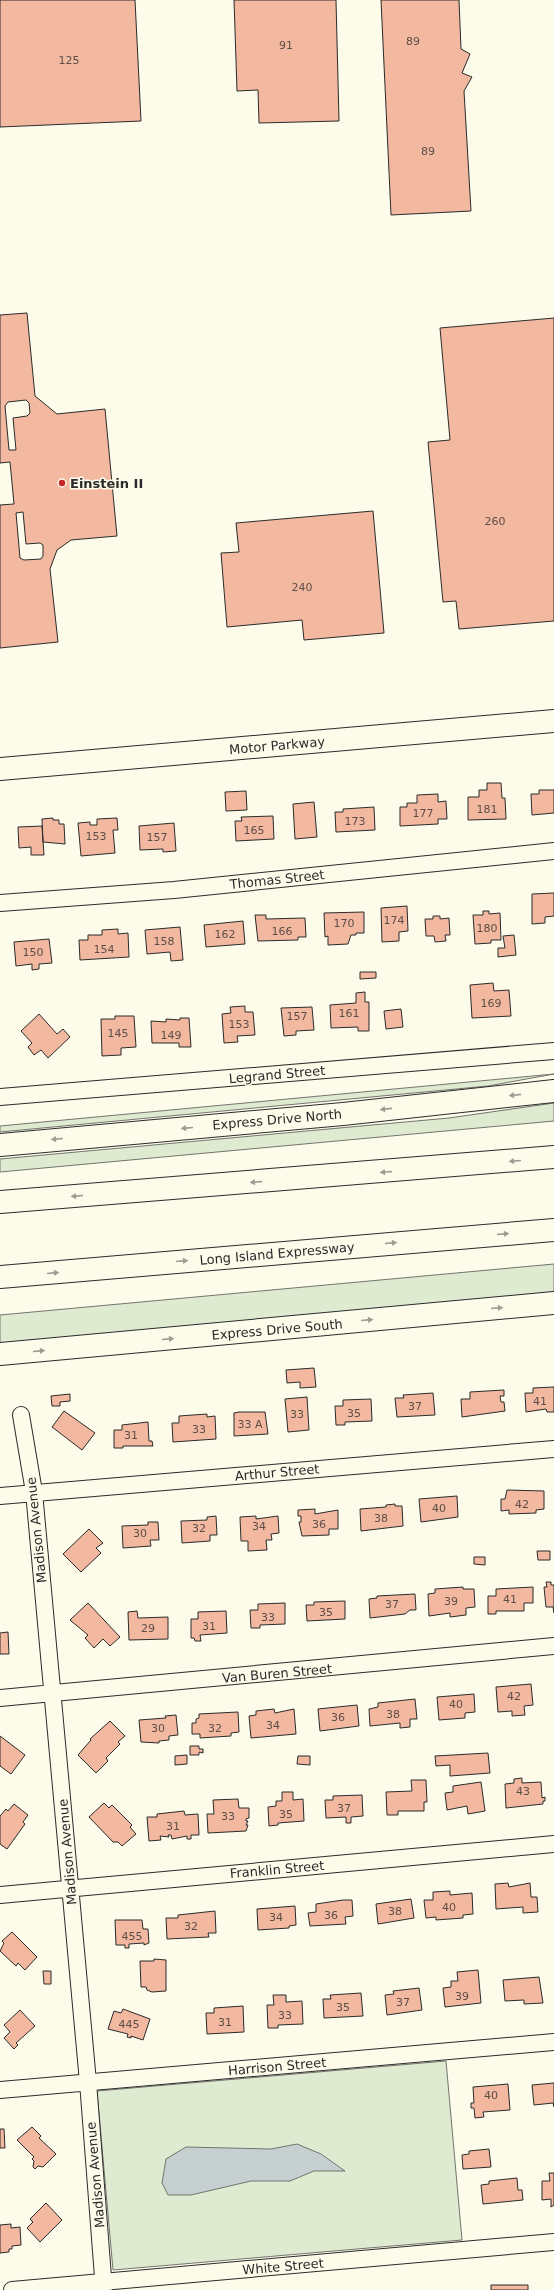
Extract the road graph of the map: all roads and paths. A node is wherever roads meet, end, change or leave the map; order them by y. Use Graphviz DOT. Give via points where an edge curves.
graph roads {
  1 [pos="554,721"];
  2 [pos="0,769"];
  3 [pos="554,851"];
  4 [pos="0,903"];
  5 [pos="554,1051"];
  6 [pos="554,1091"];
  7 [pos="0,1097"];
  8 [pos="0,1145"];
  9 [pos="554,1157"];
  10 [pos="0,1202"];
  11 [pos="554,1230"];
  12 [pos="0,1277"];
  13 [pos="554,1303"];
  14 [pos="0,1354"];
  15 [pos="21,1415"];
  16 [pos="554,1449"];
  17 [pos="34,1492"];
  18 [pos="0,1496"];
  19 [pos="554,1646"];
  20 [pos="52,1694"];
  21 [pos="0,1698"];
  22 [pos="554,1844"];
  23 [pos="70,1888"];
  24 [pos="0,1895"];
  25 [pos="554,2042"];
  26 [pos="88,2082"];
  27 [pos="0,2090"];
  28 [pos="554,2242"];
  29 [pos="104,2286"];
  30 [pos="12,2290"];
  1 -- 2 [label="main road, Motor Parkway"];
  3 -- 4 [label="street, Thomas Street" via="174,890"];
  5 -- 7 [label="street, Legrand Street"];
  6 -- 8 [label="main road, Express Drive North, one-way" via="343,1114"];
  9 -- 10 [label="main road, one-way"];
  12 -- 11 [label="main road, Long Island Expressway, one-way"];
  14 -- 13 [label="main road, Express Drive South, one-way"];
  15 -- 17 [label="street, Madison Avenue"];
  16 -- 17 [label="street, Arthur Street"];
  17 -- 18 [label="street, Arthur Street"];
  17 -- 20 [label="street, Madison Avenue"];
  19 -- 20 [label="street, Van Buren Street"];
  20 -- 21 [label="street, Van Buren Street"];
  20 -- 23 [label="street, Madison Avenue"];
  22 -- 23 [label="street, Franklin Street"];
  23 -- 24 [label="street, Franklin Street"];
  23 -- 26 [label="street, Madison Avenue"];
  25 -- 26 [label="street, Harrison Street"];
  26 -- 27 [label="street, Harrison Street"];
  26 -- 29 [label="street, Madison Avenue"];
  28 -- 29 [label="street, White Street"];
  29 -- 30 [label="street, White Street"];
}
